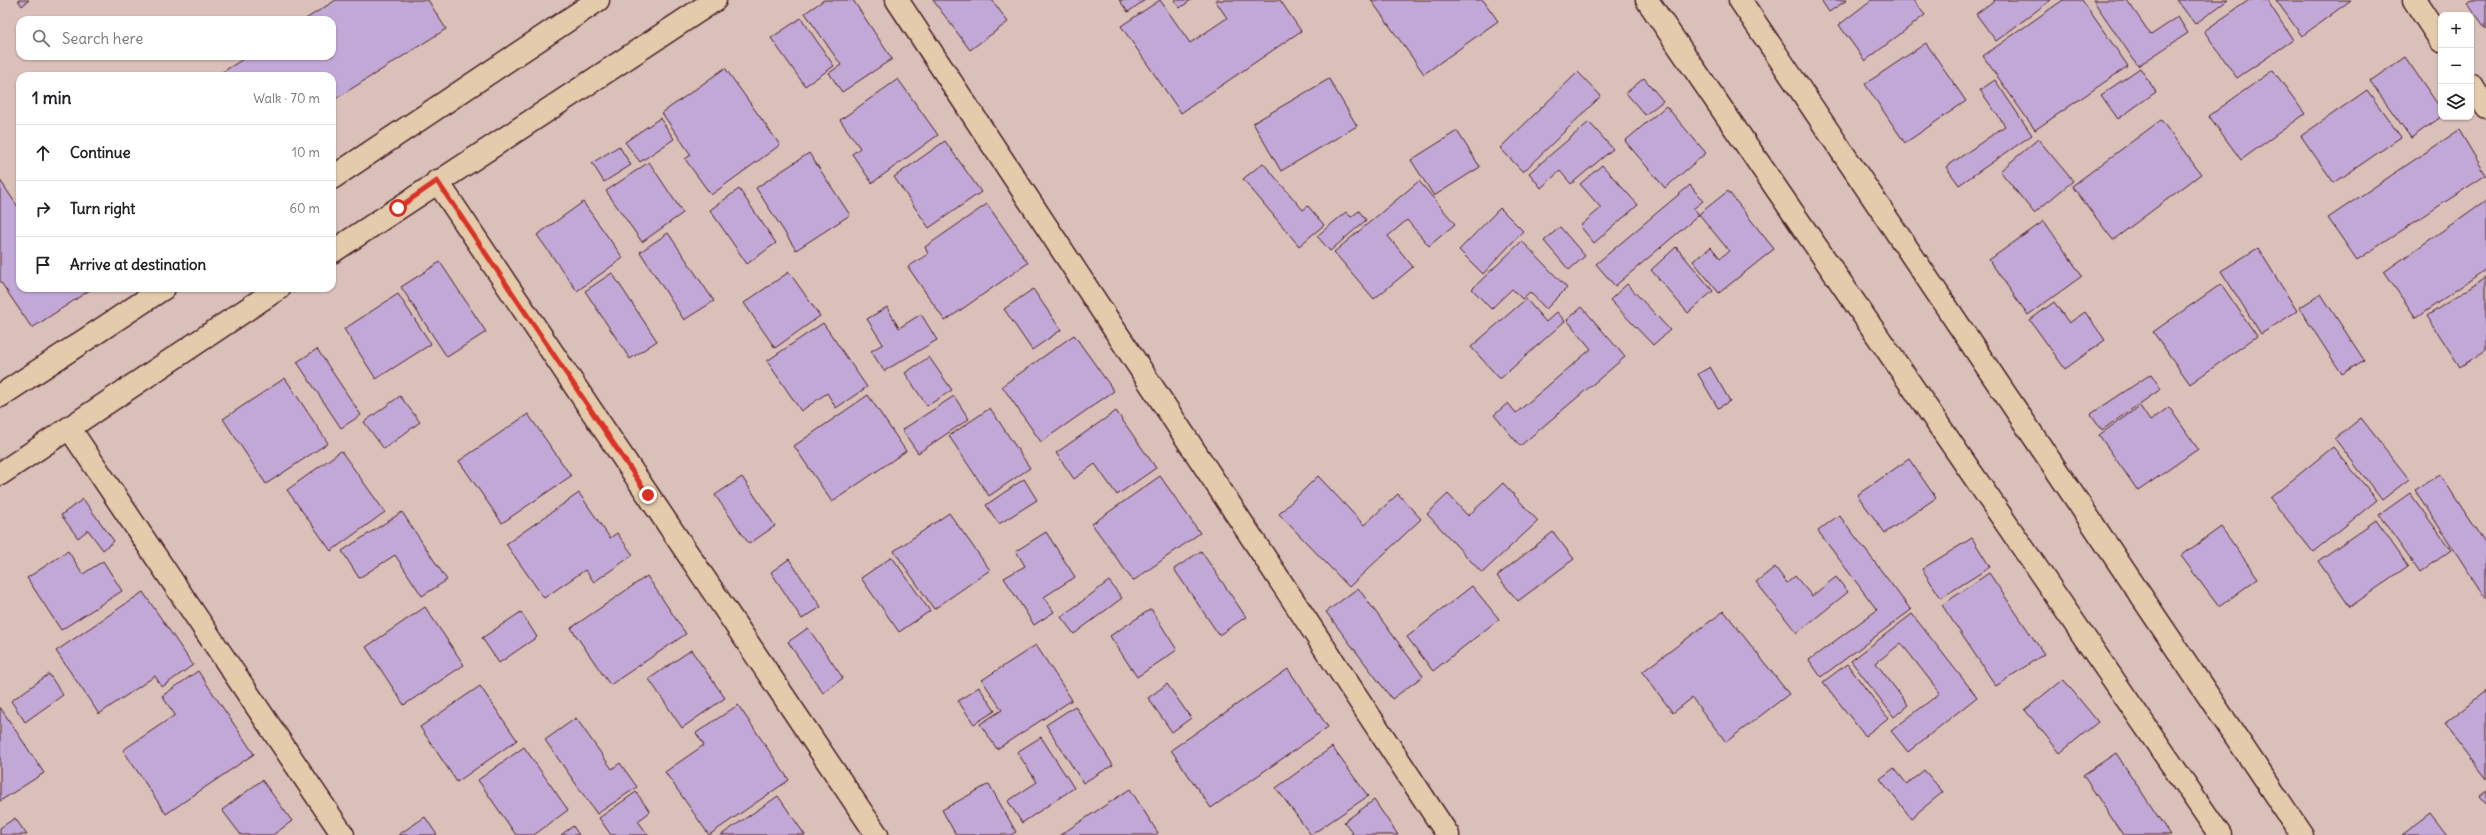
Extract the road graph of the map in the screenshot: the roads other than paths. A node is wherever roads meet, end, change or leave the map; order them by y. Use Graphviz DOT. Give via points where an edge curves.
graph roads {
  1 [pos="598,0"];
  2 [pos="715,0"];
  3 [pos="897,0"];
  4 [pos="1647,0"];
  5 [pos="1740,0"];
  6 [pos="2414,0"];
  7 [pos="2438,36"];
  8 [pos="2474,89"];
  9 [pos="2486,107"];
  10 [pos="336,175"];
  11 [pos="437,181"];
  12 [pos="336,249"];
  13 [pos="158,292"];
  14 [pos="273,292"];
  15 [pos="0,396"];
  16 [pos="70,429"];
  17 [pos="0,474"];
  18 [pos="343,835"];
  19 [pos="877,835"];
  20 [pos="1448,835"];
  21 [pos="2220,835"];
  22 [pos="2302,835"];
  1 -- 10 [label="street"];
  2 -- 11 [label="street"];
  3 -- 20 [label="street"];
  4 -- 21 [label="street"];
  5 -- 22 [label="street"];
  6 -- 7 [label="street"];
  8 -- 9 [label="street"];
  11 -- 12 [label="street"];
  11 -- 19 [label="street"];
  13 -- 15 [label="street"];
  14 -- 16 [label="street"];
  16 -- 17 [label="street"];
  16 -- 18 [label="street"];
}
